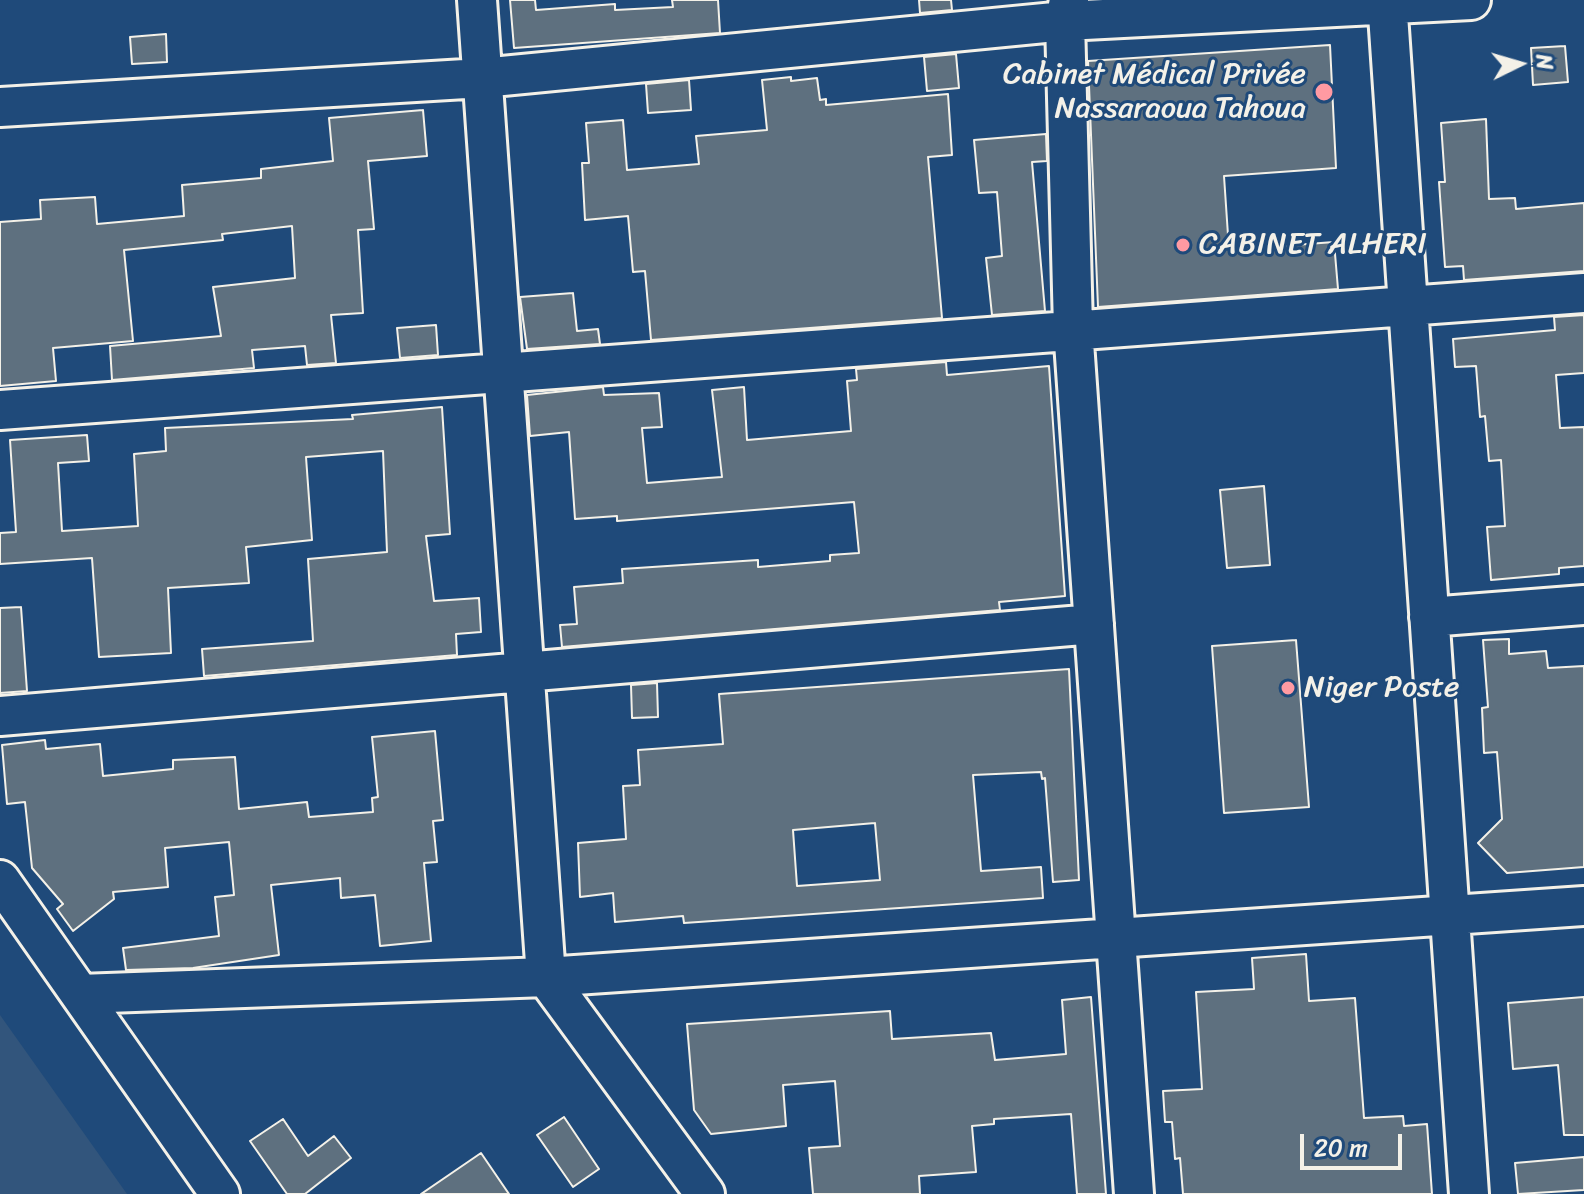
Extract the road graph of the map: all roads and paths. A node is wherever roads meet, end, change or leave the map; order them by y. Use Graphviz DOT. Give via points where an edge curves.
graph roads {
  1 [pos="477,0"];
  2 [pos="1471,0"];
  3 [pos="1387,3"];
  4 [pos="1067,10"];
  5 [pos="482,78"];
  6 [pos="0,107"];
  7 [pos="1584,293"];
  8 [pos="1406,304"];
  9 [pos="1073,328"];
  10 [pos="503,372"];
  11 [pos="0,410"];
  12 [pos="1584,605"];
  13 [pos="1429,617"];
  14 [pos="1094,624"];
  15 [pos="525,672"];
  16 [pos="0,716"];
  17 [pos="0,880"];
  18 [pos="1584,906"];
  19 [pos="1449,915"];
  20 [pos="1116,938"];
  21 [pos="546,977"];
  22 [pos="80,994"];
  23 [pos="220,1194"];
  24 [pos="705,1194"];
  25 [pos="1134,1194"];
  26 [pos="1469,1194"];
  1 -- 5 [label="street"];
  2 -- 3 [label="street"];
  3 -- 4 [label="street"];
  3 -- 8 [label="street"];
  4 -- 5 [label="street"];
  4 -- 9 [label="street"];
  5 -- 6 [label="street"];
  5 -- 10 [label="street"];
  7 -- 8 [label="street"];
  8 -- 9 [label="street"];
  8 -- 13 [label="street"];
  9 -- 10 [label="street"];
  9 -- 14 [label="street"];
  10 -- 11 [label="street"];
  10 -- 15 [label="street"];
  12 -- 13 [label="street"];
  13 -- 19 [label="street"];
  14 -- 15 [label="street"];
  14 -- 20 [label="street"];
  15 -- 16 [label="street"];
  15 -- 21 [label="street"];
  17 -- 22 [label="street"];
  18 -- 19 [label="street"];
  19 -- 20 [label="street"];
  19 -- 26 [label="street"];
  20 -- 21 [label="street"];
  20 -- 25 [label="street"];
  21 -- 22 [label="street"];
  21 -- 24 [label="street"];
  22 -- 23 [label="street"];
}
